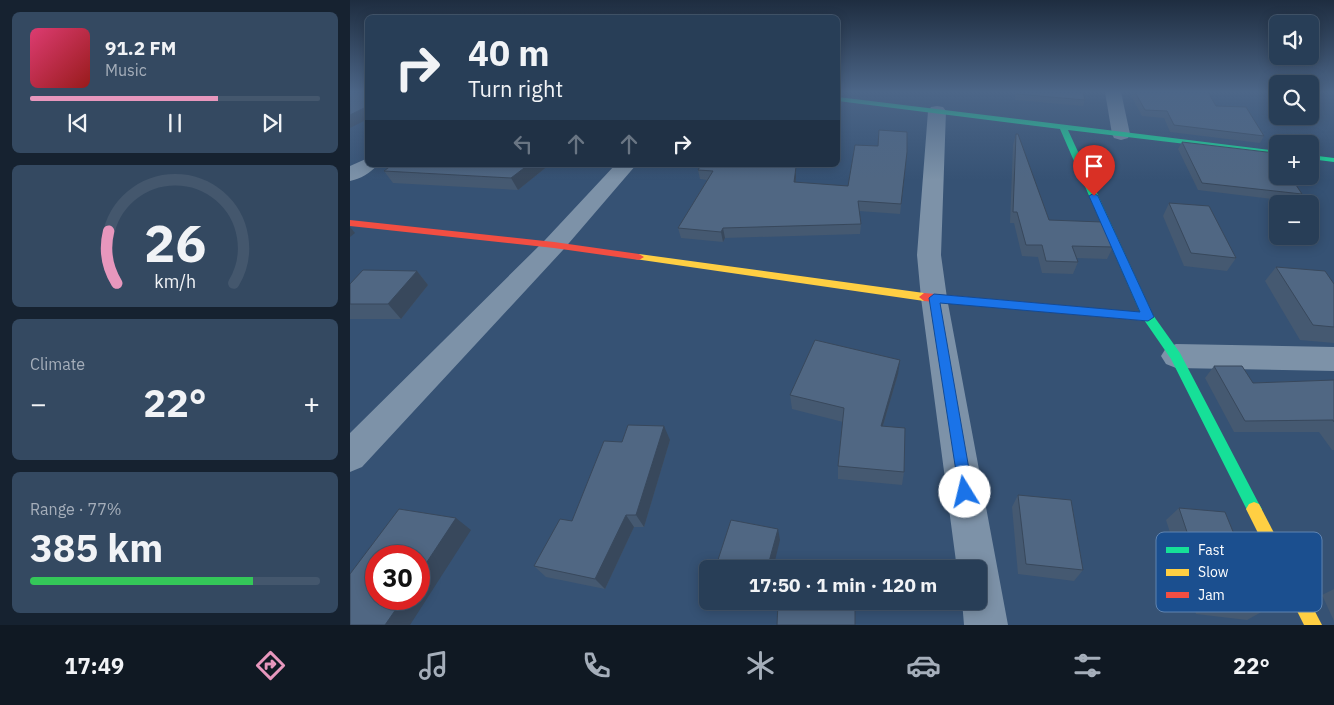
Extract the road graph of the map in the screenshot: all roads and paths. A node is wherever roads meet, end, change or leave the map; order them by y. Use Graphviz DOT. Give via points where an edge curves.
graph roads {
  1 [pos="935,121"];
  2 [pos="1032,121"];
  3 [pos="1119,121"];
  4 [pos="1063,126"];
  5 [pos="1121,134"];
  6 [pos="1269,152"];
  7 [pos="1319,158"];
  8 [pos="1334,160"];
  9 [pos="365,166"];
  10 [pos="624,167"];
  11 [pos="350,176"];
  12 [pos="350,223"];
  13 [pos="554,245"];
  14 [pos="934,298"];
  15 [pos="1148,317"];
  16 [pos="1176,356"];
  17 [pos="1334,359"];
  18 [pos="350,456"];
  19 [pos="1266,532"];
  20 [pos="976,560"];
  21 [pos="984,610"];
  22 [pos="1306,612"];
  23 [pos="986,625"];
  24 [pos="1313,625"];
  1 -- 14 [label="street" via="929,255"];
  2 -- 4 [label="street"];
  3 -- 5 [label="street"];
  4 -- 5 [label="street"];
  4 -- 15 [label="street"];
  5 -- 6 [label="street"];
  7 -- 8 [label="street"];
  9 -- 11 [label="street"];
  10 -- 13 [label="street"];
  12 -- 13 [label="street"];
  13 -- 14 [label="street"];
  13 -- 18 [label="street"];
  14 -- 15 [label="street"];
  14 -- 20 [label="street"];
  15 -- 16 [label="street"];
  16 -- 17 [label="street"];
  16 -- 19 [label="street"];
  21 -- 23 [label="street"];
  22 -- 24 [label="street"];
}
